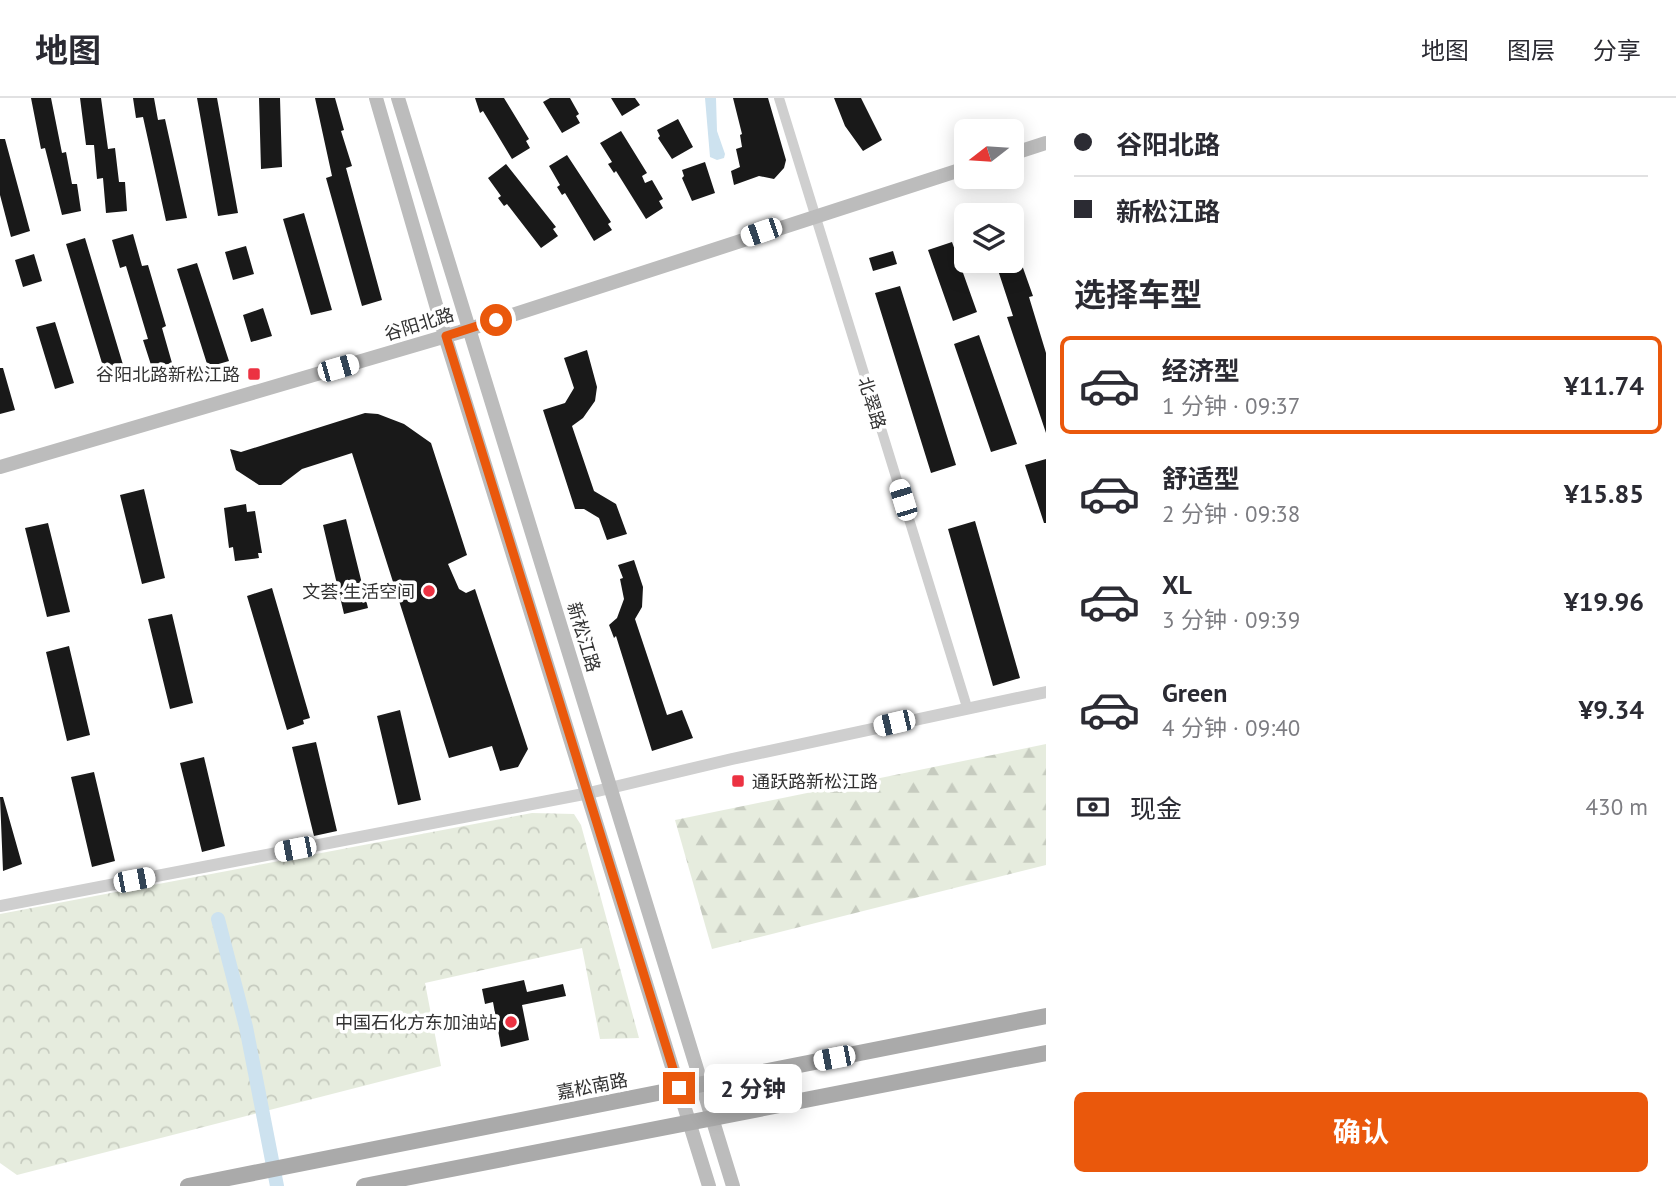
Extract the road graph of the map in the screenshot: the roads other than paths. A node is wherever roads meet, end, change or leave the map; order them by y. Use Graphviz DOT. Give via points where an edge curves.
graph roads {
  1 [pos="376,98"];
  2 [pos="398,98"];
  3 [pos="779,98"];
  4 [pos="1046,144"];
  5 [pos="1024,150"];
  6 [pos="954,172"];
  7 [pos="814,215"];
  8 [pos="469,329"];
  9 [pos="446,336"];
  10 [pos="0,467"];
  11 [pos="1046,692"];
  12 [pos="967,707"];
  13 [pos="610,788"];
  14 [pos="589,793"];
  15 [pos="0,906"];
  16 [pos="1046,1016"];
  17 [pos="1046,1053"];
  18 [pos="699,1084"];
  19 [pos="679,1088"];
  20 [pos="710,1118"];
  21 [pos="690,1122"];
  22 [pos="188,1186"];
  23 [pos="364,1186"];
  24 [pos="709,1186"];
  25 [pos="733,1186"];
  1 -- 9 [label="main road"];
  2 -- 8 [label="main road, 新松江路"];
  3 -- 7 [label="street, 北翠路"];
  4 -- 5 [label="main road"];
  6 -- 7 [label="main road, 谷阳北路"];
  7 -- 8 [label="main road, 谷阳北路"];
  7 -- 12 [label="street, 北翠路"];
  8 -- 9 [label="main road, 谷阳北路"];
  8 -- 13 [label="main road, 新松江路"];
  9 -- 10 [label="main road, 谷阳北路"];
  9 -- 14 [label="main road"];
  11 -- 12 [label="street"];
  12 -- 13 [label="street"];
  13 -- 14 [label="street"];
  13 -- 18 [label="main road, 新松江路"];
  14 -- 15 [label="street"];
  14 -- 19 [label="main road"];
  16 -- 18 [label="main road, 嘉松南路"];
  17 -- 20 [label="main road"];
  18 -- 19 [label="main road, 嘉松南路"];
  18 -- 20 [label="main road, 新松江路"];
  19 -- 21 [label="main road"];
  19 -- 22 [label="main road, 嘉松南路"];
  20 -- 21 [label="main road"];
  20 -- 25 [label="main road, 新松江路"];
  21 -- 23 [label="main road"];
  21 -- 24 [label="main road"];
}
